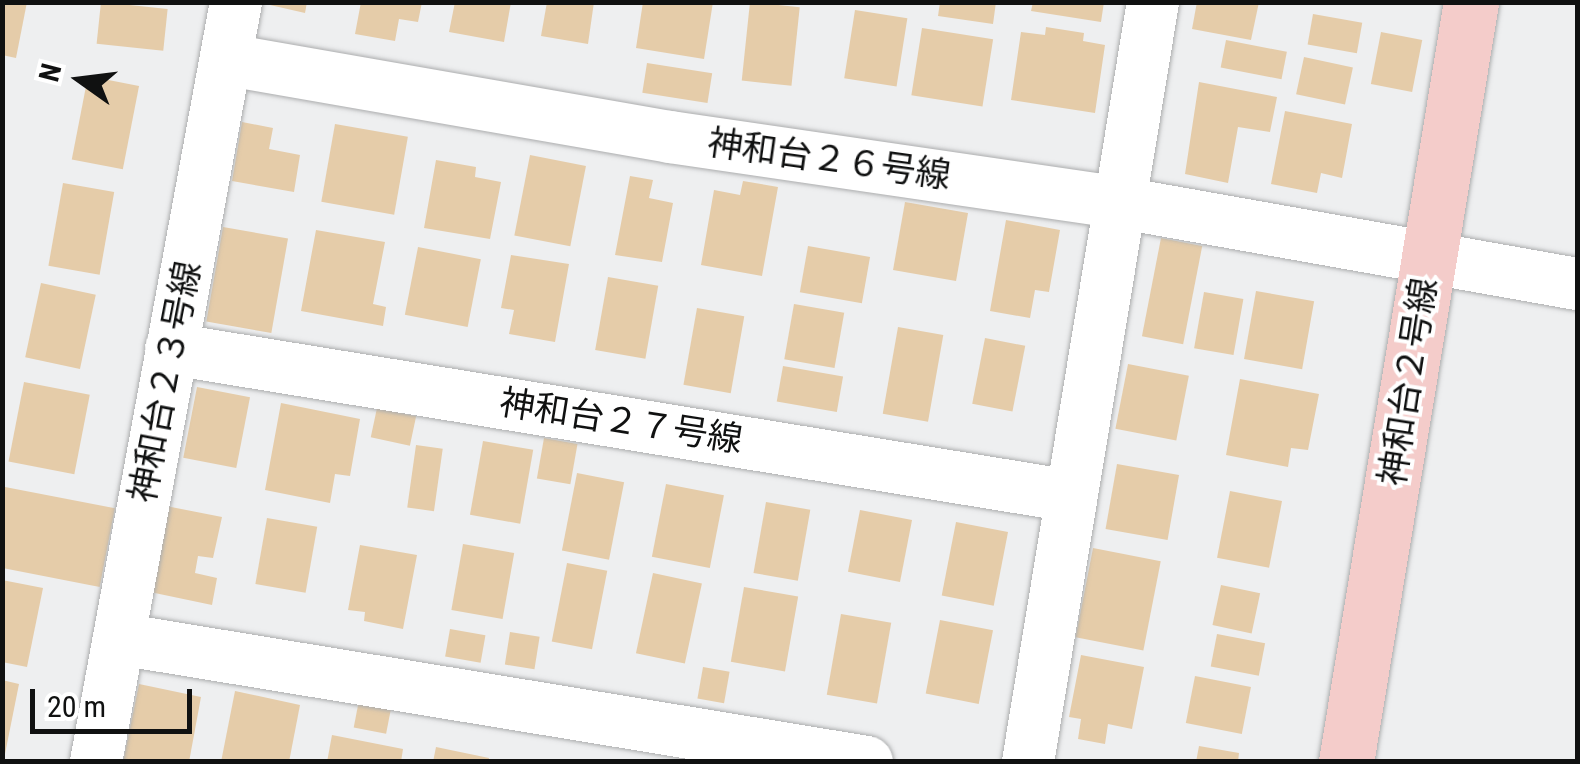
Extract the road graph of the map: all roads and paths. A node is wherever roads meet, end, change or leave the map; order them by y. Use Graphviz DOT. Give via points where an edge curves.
graph roads {
  1 [pos="236,2"];
  2 [pos="1153,2"];
  3 [pos="1471,2"];
  4 [pos="228,60"];
  5 [pos="1122,203"];
  6 [pos="1430,257"];
  7 [pos="1578,284"];
  8 [pos="171,349"];
  9 [pos="1071,496"];
  10 [pos="119,639"];
  11 [pos="96,762"];
  12 [pos="867,762"];
  13 [pos="1028,762"];
  14 [pos="1346,762"];
  1 -- 4 [label="street, 神和台２３号線"];
  2 -- 5 [label="street"];
  3 -- 6 [label="street, 神和台２号線"];
  4 -- 5 [label="street, 神和台２６号線" via="670,137"];
  4 -- 8 [label="street, 神和台２３号線"];
  5 -- 6 [label="street, 神和台２６号線"];
  5 -- 9 [label="street"];
  6 -- 7 [label="street, 神和台２６号線"];
  6 -- 14 [label="street, 神和台２号線"];
  8 -- 9 [label="street, 神和台２７号線"];
  8 -- 10 [label="street, 神和台２３号線"];
  9 -- 13 [label="street"];
  10 -- 11 [label="street, 神和台２３号線"];
  10 -- 12 [label="street"];
}
